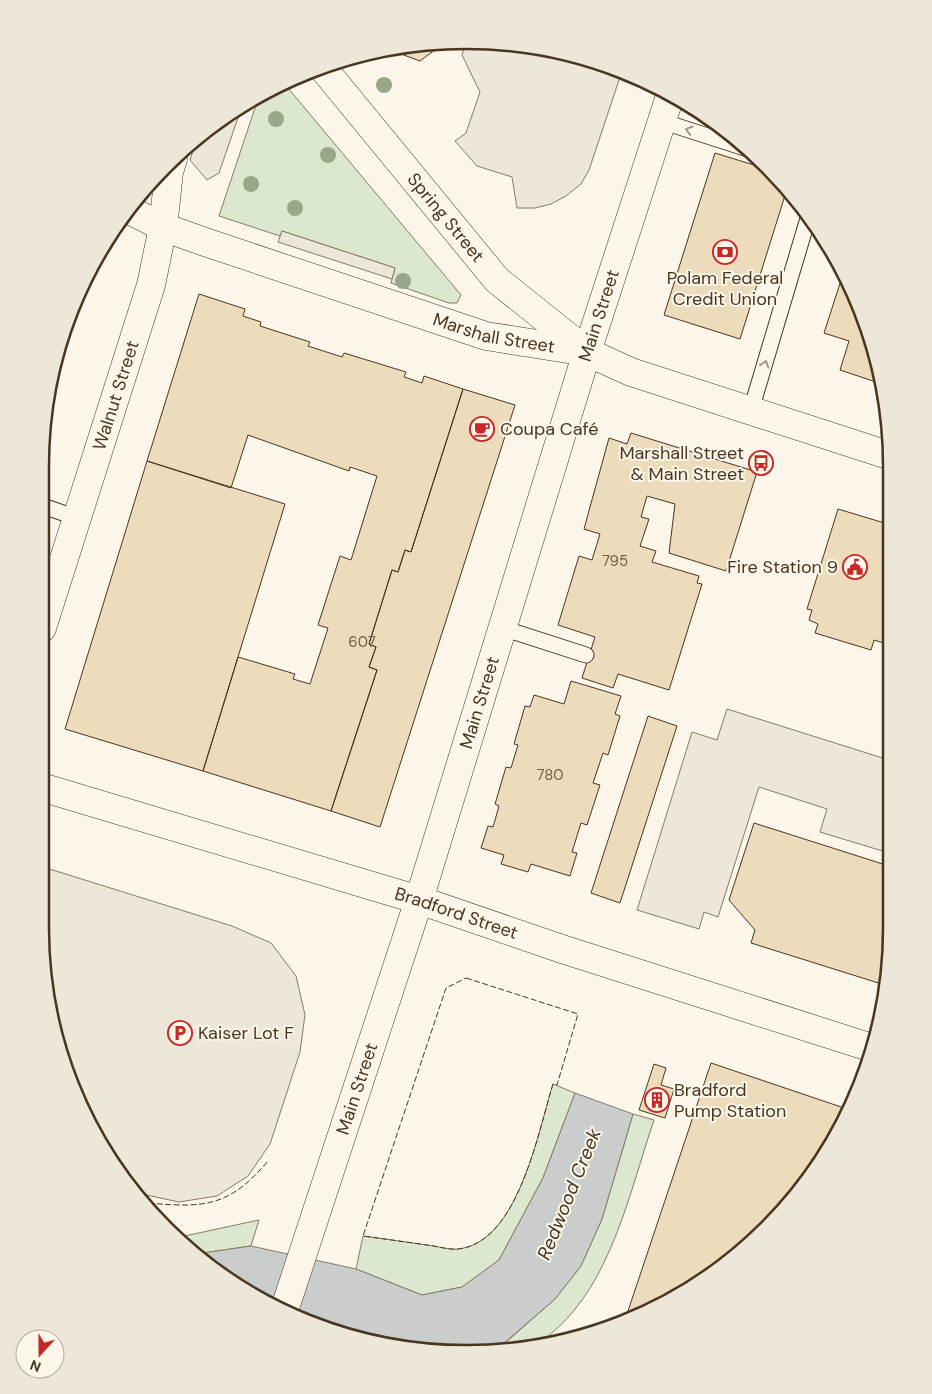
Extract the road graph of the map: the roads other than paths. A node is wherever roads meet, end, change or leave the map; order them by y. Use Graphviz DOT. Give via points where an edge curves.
graph roads {
  1 [pos="327,73"];
  2 [pos="668,101"];
  3 [pos="661,121"];
  4 [pos="731,144"];
  5 [pos="169,173"];
  6 [pos="135,213"];
  7 [pos="806,225"];
  8 [pos="163,226"];
  9 [pos="587,352"];
  10 [pos="751,410"];
  11 [pos="883,453"];
  12 [pos="49,508"];
  13 [pos="76,518"];
  14 [pos="49,605"];
  15 [pos="502,628"];
  16 [pos="586,656"];
  17 [pos="49,789"];
  18 [pos="419,900"];
  19 [pos="866,1046"];
  20 [pos="286,1304"];
  1 -- 9 [label="street, Spring Street" via="497,280"];
  2 -- 3 [label="street, Main Street"];
  4 -- 3 [label="lane, one-way"];
  3 -- 9 [label="street, Main Street"];
  5 -- 8 [label="street, Walnut Street"];
  6 -- 8 [label="street, Marshall Street"];
  10 -- 7 [label="lane, one-way"];
  8 -- 9 [label="street, Marshall Street" via="486,336"];
  8 -- 13 [label="street, Walnut Street" via="152,285"];
  9 -- 10 [label="street, Marshall Street" via="631,372"];
  9 -- 15 [label="street, Main Street"];
  10 -- 11 [label="street, Marshall Street"];
  12 -- 13 [label="lane"];
  13 -- 14 [label="street, Walnut Street"];
  15 -- 16 [label="lane"];
  15 -- 18 [label="street, Main Street"];
  17 -- 18 [label="street, Bradford Street"];
  18 -- 19 [label="street, Bradford Street"];
  18 -- 20 [label="street, Main Street"];
}
